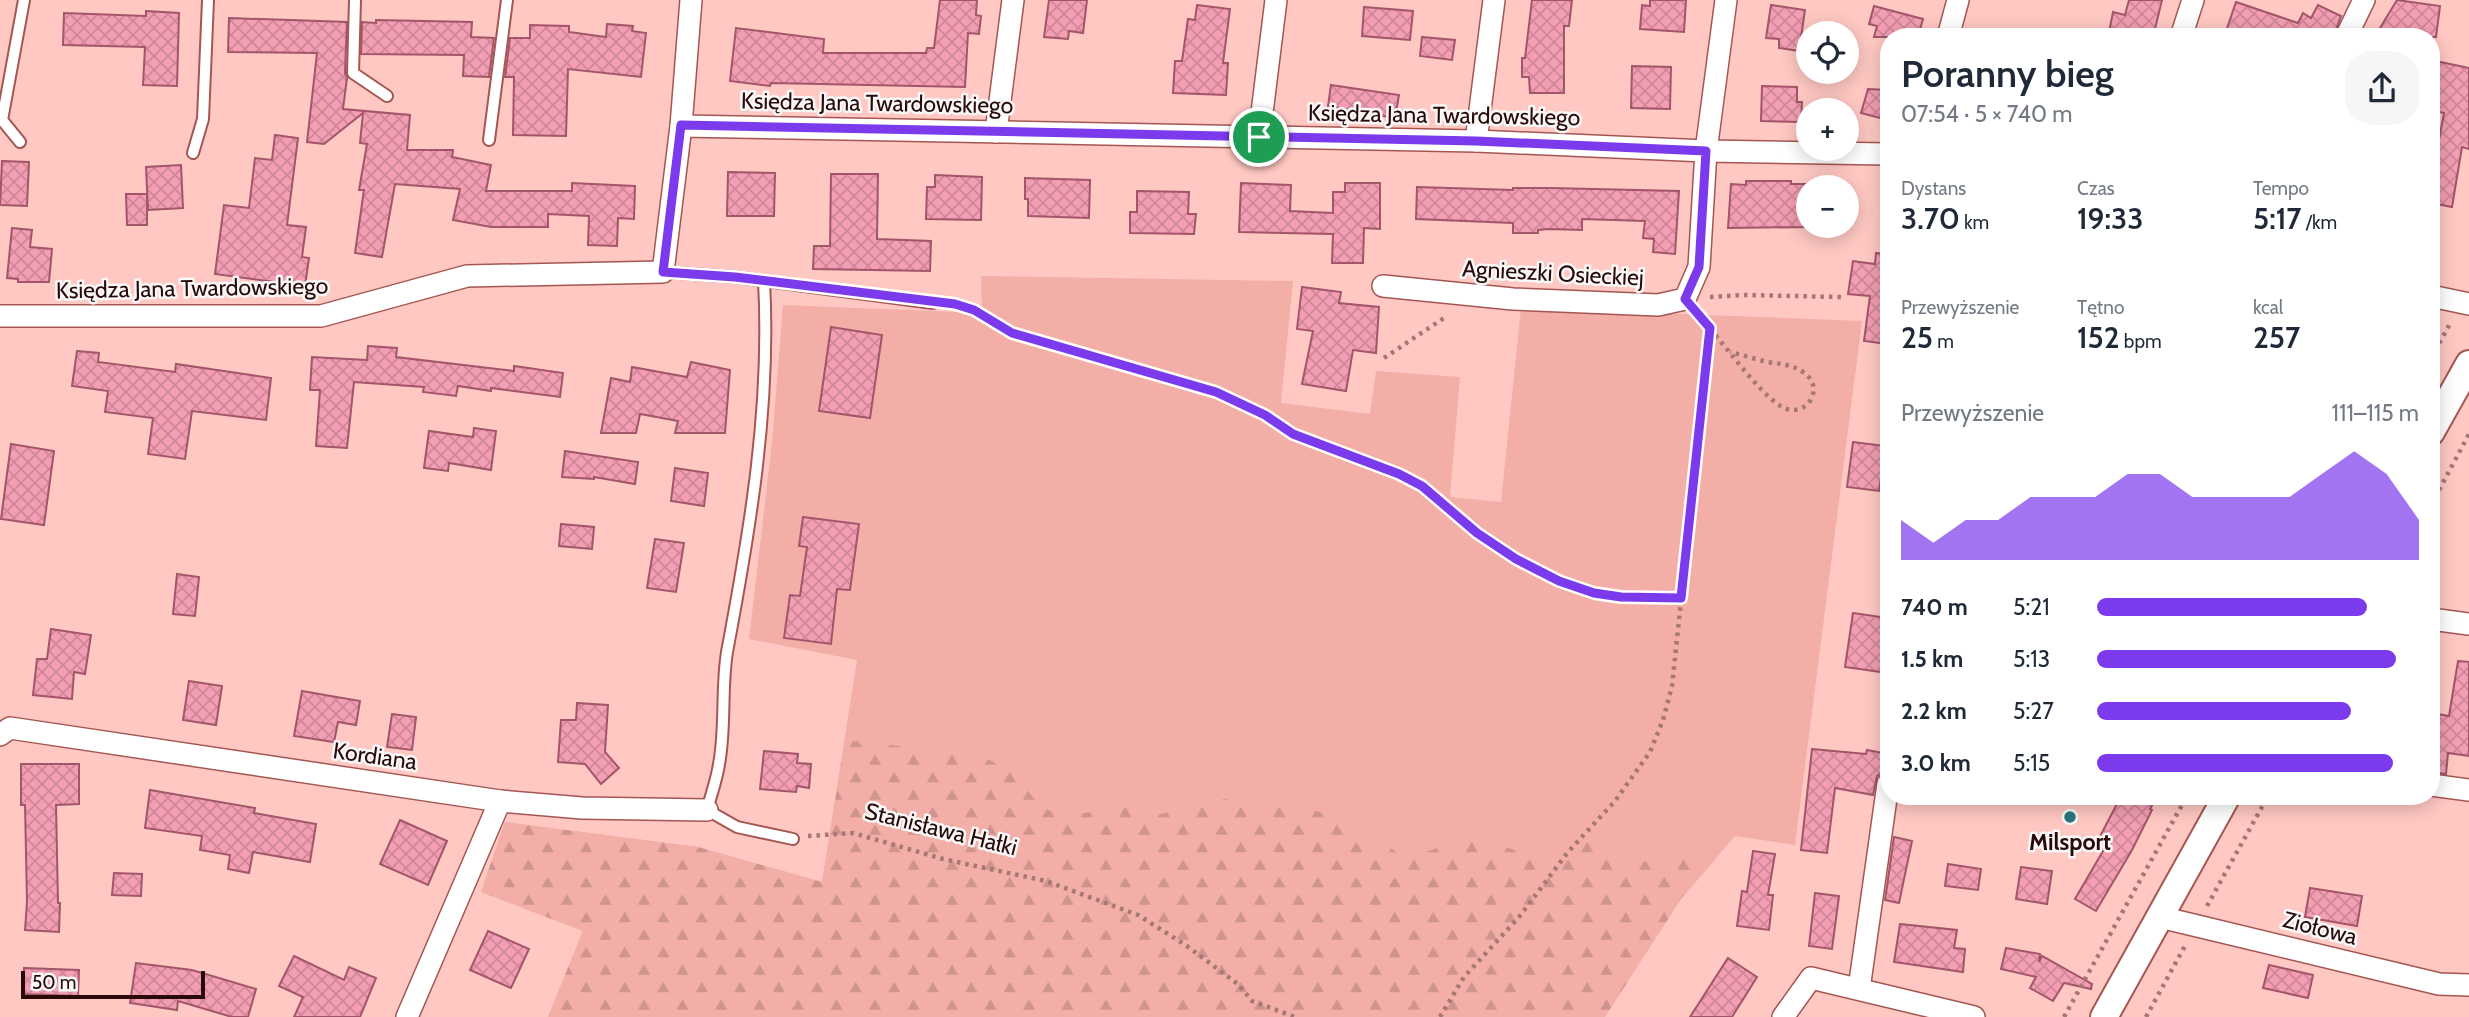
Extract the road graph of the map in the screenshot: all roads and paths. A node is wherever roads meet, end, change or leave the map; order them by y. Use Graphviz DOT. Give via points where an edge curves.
graph roads {
  1 [pos="24,0"];
  2 [pos="208,0"];
  3 [pos="355,0"];
  4 [pos="507,0"];
  5 [pos="691,0"];
  6 [pos="1013,0"];
  7 [pos="1276,0"];
  8 [pos="1494,0"];
  9 [pos="1726,0"];
  10 [pos="1958,0"];
  11 [pos="2193,0"];
  12 [pos="2364,0"];
  13 [pos="1950,28"];
  14 [pos="2184,28"];
  15 [pos="2350,28"];
  16 [pos="387,96"];
  17 [pos="681,125"];
  18 [pos="996,132"];
  19 [pos="1259,137"];
  20 [pos="489,140"];
  21 [pos="1476,141"];
  22 [pos="20,142"];
  23 [pos="1706,151"];
  24 [pos="193,153"];
  25 [pos="1880,154"];
  26 [pos="663,272"];
  27 [pos="764,281"];
  28 [pos="1383,286"];
  29 [pos="1477,296"];
  30 [pos="1842,297"];
  31 [pos="2440,298"];
  32 [pos="1685,299"];
  33 [pos="933,303"];
  34 [pos="2469,304"];
  35 [pos="0,316"];
  36 [pos="1710,328"];
  37 [pos="1730,352"];
  38 [pos="1384,358"];
  39 [pos="2469,363"];
  40 [pos="2440,416"];
  41 [pos="2469,435"];
  42 [pos="2440,488"];
  43 [pos="1681,598"];
  44 [pos="2440,620"];
  45 [pos="2469,624"];
  46 [pos="5,732"];
  47 [pos="2440,786"];
  48 [pos="2469,790"];
  49 [pos="500,801"];
  50 [pos="1885,805"];
  51 [pos="2182,805"];
  52 [pos="2222,805"];
  53 [pos="707,810"];
  54 [pos="793,839"];
  55 [pos="2160,917"];
  56 [pos="2469,985"];
  57 [pos="1859,989"];
  58 [pos="407,1017"];
  59 [pos="1295,1017"];
  60 [pos="1440,1017"];
  61 [pos="1783,1017"];
  62 [pos="1974,1017"];
  63 [pos="2064,1017"];
  64 [pos="2104,1017"];
  1 -- 22 [label="lane" via="2,120"];
  2 -- 24 [label="lane" via="202,119"];
  3 -- 16 [label="lane" via="353,73"];
  4 -- 20 [label="lane"];
  5 -- 17 [label="street"];
  6 -- 18 [label="street"];
  7 -- 19 [label="street"];
  8 -- 21 [label="street"];
  9 -- 23 [label="street"];
  10 -- 13 [label="street"];
  11 -- 14 [label="street"];
  12 -- 15 [label="street"];
  17 -- 18 [label="street, Księdza Jana Twardowskiego"];
  17 -- 26 [label="street"];
  18 -- 19 [label="street, Księdza Jana Twardowskiego"];
  19 -- 21 [label="street, Księdza Jana Twardowskiego"];
  21 -- 23 [label="street, Księdza Jana Twardowskiego"];
  23 -- 25 [label="street, Księdza Jana Twardowskiego"];
  23 -- 32 [label="street" via="1699,267"];
  26 -- 27 [label="lane"];
  26 -- 35 [label="street, Księdza Jana Twardowskiego" via="467,276 321,316"];
  27 -- 33 [label="lane"];
  27 -- 53 [label="lane" via="765,356 755,475 726,665 719,763"];
  28 -- 29 [label="street, Agnieszki Osieckiej"];
  29 -- 32 [label="street, Agnieszki Osieckiej" via="1658,305"];
  29 -- 38 [label="path"];
  30 -- 32 [label="path"];
  31 -- 34 [label="street"];
  32 -- 36 [label="path"];
  33 -- 43 [label="path" via="974,310 1012,333 1241,403 1293,434 1422,486 1477,533 1559,581 1621,597"];
  36 -- 37 [label="path"];
  36 -- 43 [label="path"];
  37 -- 37 [label="path" via="1781,407 1796,411 1813,397 1806,373"];
  39 -- 40 [label="street"];
  41 -- 42 [label="path"];
  43 -- 60 [label="path" via="1672,686 1650,752 1615,801 1464,977"];
  44 -- 45 [label="street"];
  46 -- 49 [label="street, Kordiana"];
  47 -- 48 [label="street"];
  49 -- 53 [label="street"];
  49 -- 58 [label="street"];
  50 -- 57 [label="street"];
  51 -- 63 [label="path"];
  52 -- 55 [label="street"];
  53 -- 54 [label="lane" via="737,827"];
  54 -- 59 [label="path, Stanisława Hałki" via="853,833 943,859 1046,881 1138,915 1187,946 1252,1000"];
  55 -- 56 [label="street, Ziołowa" via="2439,984"];
  55 -- 64 [label="street"];
  57 -- 61 [label="street" via="1811,978"];
  57 -- 62 [label="street"];
}
